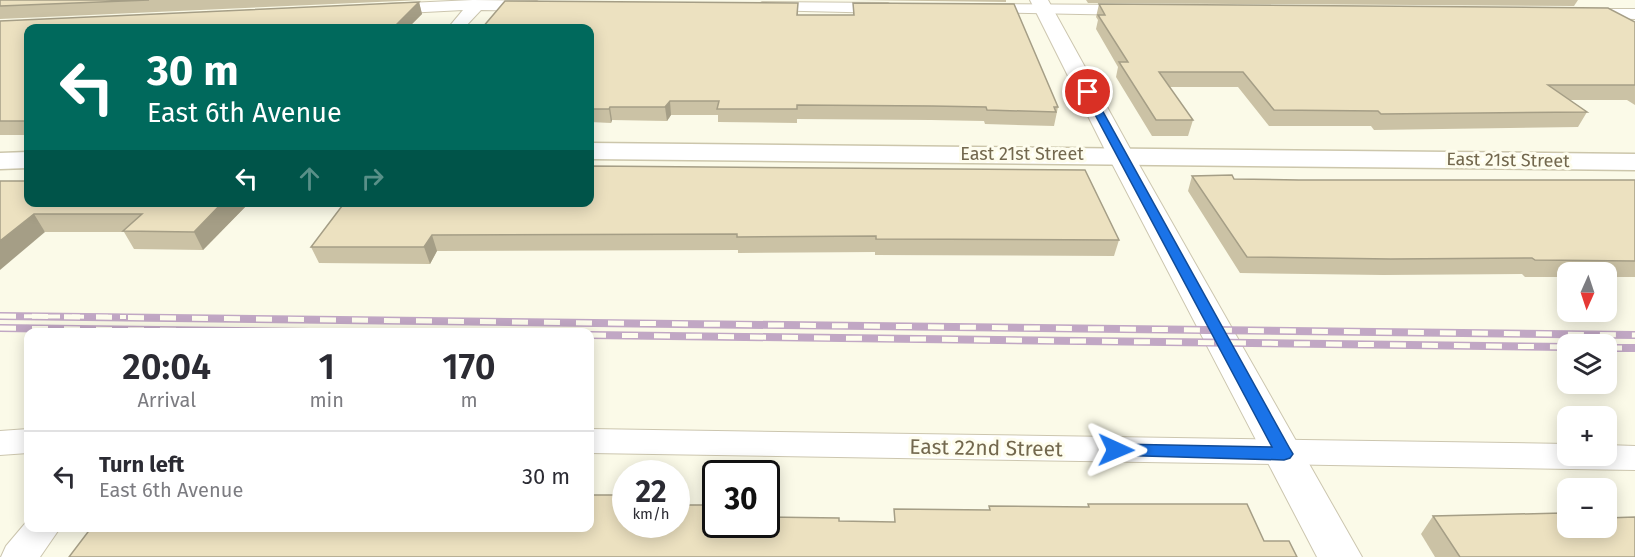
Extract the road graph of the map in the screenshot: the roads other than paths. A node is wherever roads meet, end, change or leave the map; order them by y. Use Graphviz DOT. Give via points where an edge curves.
graph roads {
  1 [pos="1602,0"];
  2 [pos="478,3"];
  3 [pos="1042,5"];
  4 [pos="547,6"];
  5 [pos="748,7"];
  6 [pos="902,8"];
  7 [pos="961,9"];
  8 [pos="369,10"];
  9 [pos="1151,10"];
  10 [pos="1569,14"];
  11 [pos="1633,16"];
  12 [pos="460,24"];
  13 [pos="594,150"];
  14 [pos="1120,154"];
  15 [pos="24,160"];
  16 [pos="0,161"];
  17 [pos="1635,162"];
  18 [pos="24,441"];
  19 [pos="594,441"];
  20 [pos="0,443"];
  21 [pos="1284,454"];
  22 [pos="1635,458"];
  23 [pos="40,532"];
  24 [pos="19,557"];
  25 [pos="1341,557"];
  1 -- 11 [label="street"];
  2 -- 4 [label="street"];
  2 -- 8 [label="street"];
  2 -- 12 [label="street"];
  3 -- 7 [label="street"];
  3 -- 9 [label="street"];
  3 -- 14 [label="street"];
  5 -- 6 [label="street"];
  10 -- 11 [label="street"];
  13 -- 14 [label="main road, East 21st Street"];
  14 -- 17 [label="main road, East 21st Street"];
  14 -- 21 [label="street"];
  15 -- 16 [label="main road"];
  18 -- 20 [label="street"];
  19 -- 21 [label="street, East 22nd Street"];
  21 -- 22 [label="street, East 22nd Street"];
  21 -- 25 [label="street"];
  23 -- 24 [label="street"];
}
